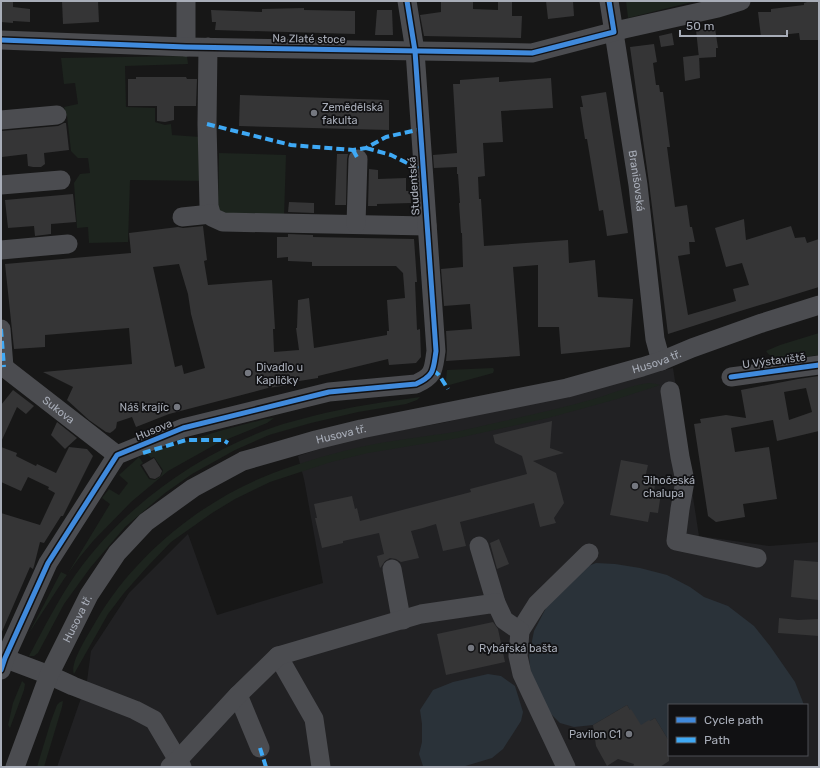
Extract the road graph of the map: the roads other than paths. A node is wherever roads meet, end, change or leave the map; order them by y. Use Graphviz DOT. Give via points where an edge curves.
graph roads {
  1 [pos="186,1"];
  2 [pos="407,1"];
  3 [pos="609,1"];
  4 [pos="741,1"];
  5 [pos="614,32"];
  6 [pos="1,40"];
  7 [pos="186,47"];
  8 [pos="208,47"];
  9 [pos="415,51"];
  10 [pos="57,115"];
  11 [pos="1,120"];
  12 [pos="358,159"];
  13 [pos="61,180"];
  14 [pos="1,186"];
  15 [pos="211,214"];
  16 [pos="182,217"];
  17 [pos="356,224"];
  18 [pos="427,226"];
  19 [pos="68,244"];
  20 [pos="1,250"];
  21 [pos="819,305"];
  22 [pos="1,329"];
  23 [pos="661,361"];
  24 [pos="819,365"];
  25 [pos="3,366"];
  26 [pos="433,370"];
  27 [pos="731,377"];
  28 [pos="670,391"];
  29 [pos="116,456"];
  30 [pos="479,546"];
  31 [pos="589,553"];
  32 [pos="757,558"];
  33 [pos="392,569"];
  34 [pos="496,603"];
  35 [pos="403,620"];
  36 [pos="520,631"];
  37 [pos="278,656"];
  38 [pos="2,661"];
  39 [pos="49,676"];
  40 [pos="238,695"];
  41 [pos="260,748"];
  42 [pos="177,764"];
  43 [pos="15,767"];
  44 [pos="321,767"];
  45 [pos="566,767"];
  1 -- 7 [label="street"];
  2 -- 9 [label="street, Studentská"];
  3 -- 5 [label="street, Branišovská"];
  4 -- 5 [label="street, Na Zlaté stoce"];
  5 -- 9 [label="street, Na Zlaté stoce" via="532,53"];
  5 -- 23 [label="street, Branišovská" via="638,185 655,339"];
  6 -- 7 [label="street, Na Zlaté stoce"];
  7 -- 8 [label="street, Na Zlaté stoce"];
  8 -- 9 [label="street, Na Zlaté stoce"];
  8 -- 15 [label="street" via="207,139"];
  9 -- 18 [label="street, Studentská"];
  10 -- 11 [label="street"];
  12 -- 17 [label="street"];
  13 -- 14 [label="street"];
  15 -- 16 [label="street"];
  15 -- 17 [label="street" via="223,222"];
  17 -- 18 [label="street"];
  18 -- 26 [label="street, Studentská" via="436,351"];
  19 -- 20 [label="street"];
  21 -- 23 [label="street, Husova tř." via="727,335"];
  22 -- 25 [label="street"];
  23 -- 39 [label="street, Husova tř." via="567,388 338,434 243,461 193,488 146,522 117,553 89,595"];
  24 -- 27 [label="street, U Výstaviště"];
  25 -- 29 [label="street, Sukova"];
  26 -- 29 [label="street, Husova" via="426,379 416,384 329,392 183,428"];
  28 -- 32 [label="street" via="685,481 676,542"];
  29 -- 38 [label="street" via="48,563"];
  30 -- 34 [label="street"];
  31 -- 36 [label="street" via="537,604"];
  33 -- 35 [label="street"];
  34 -- 35 [label="street" via="421,614"];
  34 -- 36 [label="street" via="504,620"];
  35 -- 37 [label="street"];
  36 -- 45 [label="street" via="518,656 522,674"];
  37 -- 40 [label="street"];
  37 -- 44 [label="street" via="314,720"];
  38 -- 39 [label="street"];
  39 -- 42 [label="street" via="154,720"];
  39 -- 43 [label="street, Husova tř."];
  40 -- 41 [label="street"];
  40 -- 42 [label="street"];
}
